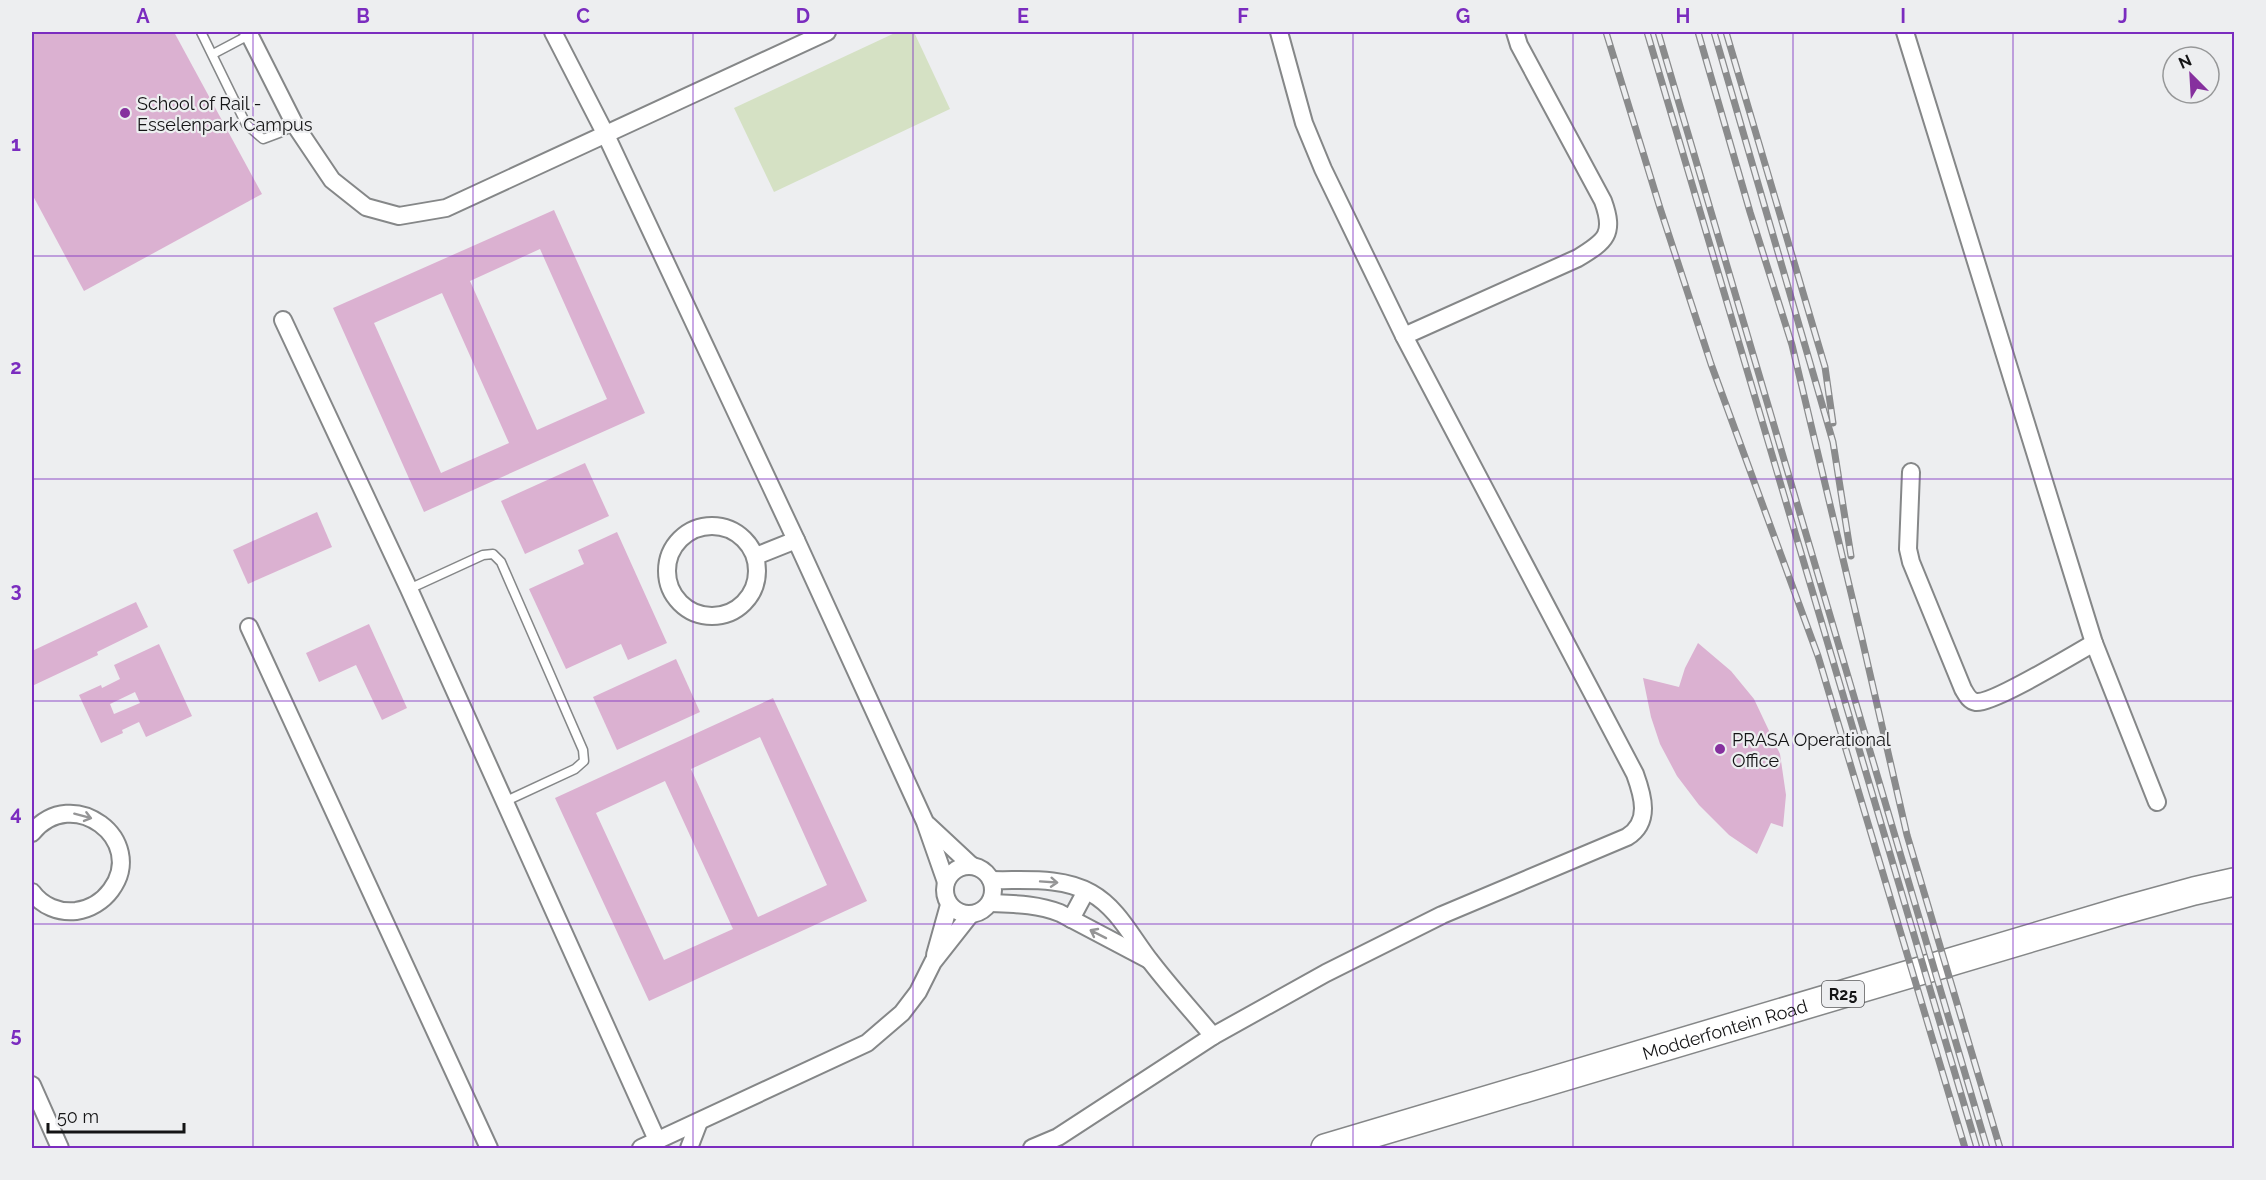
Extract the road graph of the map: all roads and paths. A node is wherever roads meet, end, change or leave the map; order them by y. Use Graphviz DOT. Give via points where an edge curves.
graph roads {
  1 [pos="201,32"];
  2 [pos="553,32"];
  3 [pos="826,32"];
  4 [pos="1279,32"];
  5 [pos="1515,32"];
  6 [pos="1905,32"];
  7 [pos="248,33"];
  8 [pos="213,54"];
  9 [pos="295,124"];
  10 [pos="605,134"];
  11 [pos="283,320"];
  12 [pos="1404,336"];
  13 [pos="1911,472"];
  14 [pos="796,540"];
  15 [pos="756,556"];
  16 [pos="409,589"];
  17 [pos="249,627"];
  18 [pos="2094,643"];
  19 [pos="504,801"];
  20 [pos="2157,802"];
  21 [pos="925,822"];
  22 [pos="32,833"];
  23 [pos="972,866"];
  24 [pos="2235,874"];
  25 [pos="991,880"];
  26 [pos="946,882"];
  27 [pos="2235,882"];
  28 [pos="1086,891"];
  29 [pos="2194,891"];
  30 [pos="32,892"];
  31 [pos="990,903"];
  32 [pos="948,905"];
  33 [pos="970,915"];
  34 [pos="1071,919"];
  35 [pos="1150,961"];
  36 [pos="933,962"];
  37 [pos="1213,1036"];
  38 [pos="32,1085"];
  39 [pos="699,1122"];
  40 [pos="657,1140"];
  41 [pos="1061,1143"];
  42 [pos="60,1149"];
  43 [pos="489,1149"];
  44 [pos="640,1149"];
  45 [pos="689,1149"];
  46 [pos="1032,1149"];
  47 [pos="1325,1149"];
  1 -- 8 [label="lane"];
  2 -- 10 [label="street"];
  3 -- 10 [label="street"];
  4 -- 12 [label="street" via="1307,133"];
  5 -- 12 [label="street" via="1602,201 1608,215 1606,237 1578,258"];
  6 -- 18 [label="street"];
  7 -- 8 [label="lane"];
  7 -- 9 [label="street"];
  8 -- 9 [label="lane" via="246,124 263,139"];
  9 -- 10 [label="street" via="332,180 366,207 399,216 446,208"];
  10 -- 14 [label="street"];
  11 -- 16 [label="street"];
  12 -- 37 [label="street" via="1635,774 1643,800 1643,817 1635,832 1627,837 1442,915"];
  13 -- 18 [label="street" via="1911,562 1970,700 1982,701 2005,693"];
  14 -- 15 [label="street"];
  14 -- 21 [label="street"];
  15 -- 15 [label="street" via="755,587 734,611 719,616 703,615 688,609 669,585 670,555 690,532 705,526 735,531"];
  16 -- 19 [label="street"];
  16 -- 19 [label="lane" via="483,555 493,554 501,562 583,750 584,761 575,769"];
  17 -- 43 [label="street"];
  18 -- 20 [label="street"];
  19 -- 40 [label="street"];
  21 -- 23 [label="street"];
  21 -- 26 [label="street"];
  22 -- 30 [label="street, one-way" via="53,816 87,815 113,837 120,868 105,898 84,910 50,908"];
  23 -- 25 [label="street"];
  23 -- 26 [label="street" via="956,869"];
  24 -- 29 [label="main road, Modderfontein Road / R25"];
  25 -- 28 [label="street, one-way" via="1056,882"];
  25 -- 31 [label="street"];
  26 -- 32 [label="street"];
  27 -- 29 [label="main road, Modderfontein Road / R25"];
  28 -- 34 [label="street"];
  28 -- 35 [label="street" via="1109,907"];
  29 -- 47 [label="main road, Modderfontein Road / R25"];
  31 -- 33 [label="street"];
  31 -- 34 [label="street" via="1046,908"];
  32 -- 33 [label="street"];
  32 -- 36 [label="street"];
  33 -- 36 [label="street"];
  35 -- 34 [label="street, one-way"];
  35 -- 37 [label="street"];
  36 -- 39 [label="street" via="902,1014 867,1043"];
  37 -- 41 [label="street"];
  38 -- 42 [label="street"];
  39 -- 40 [label="street"];
  39 -- 45 [label="street"];
  40 -- 44 [label="street"];
  41 -- 46 [label="street"];
}
